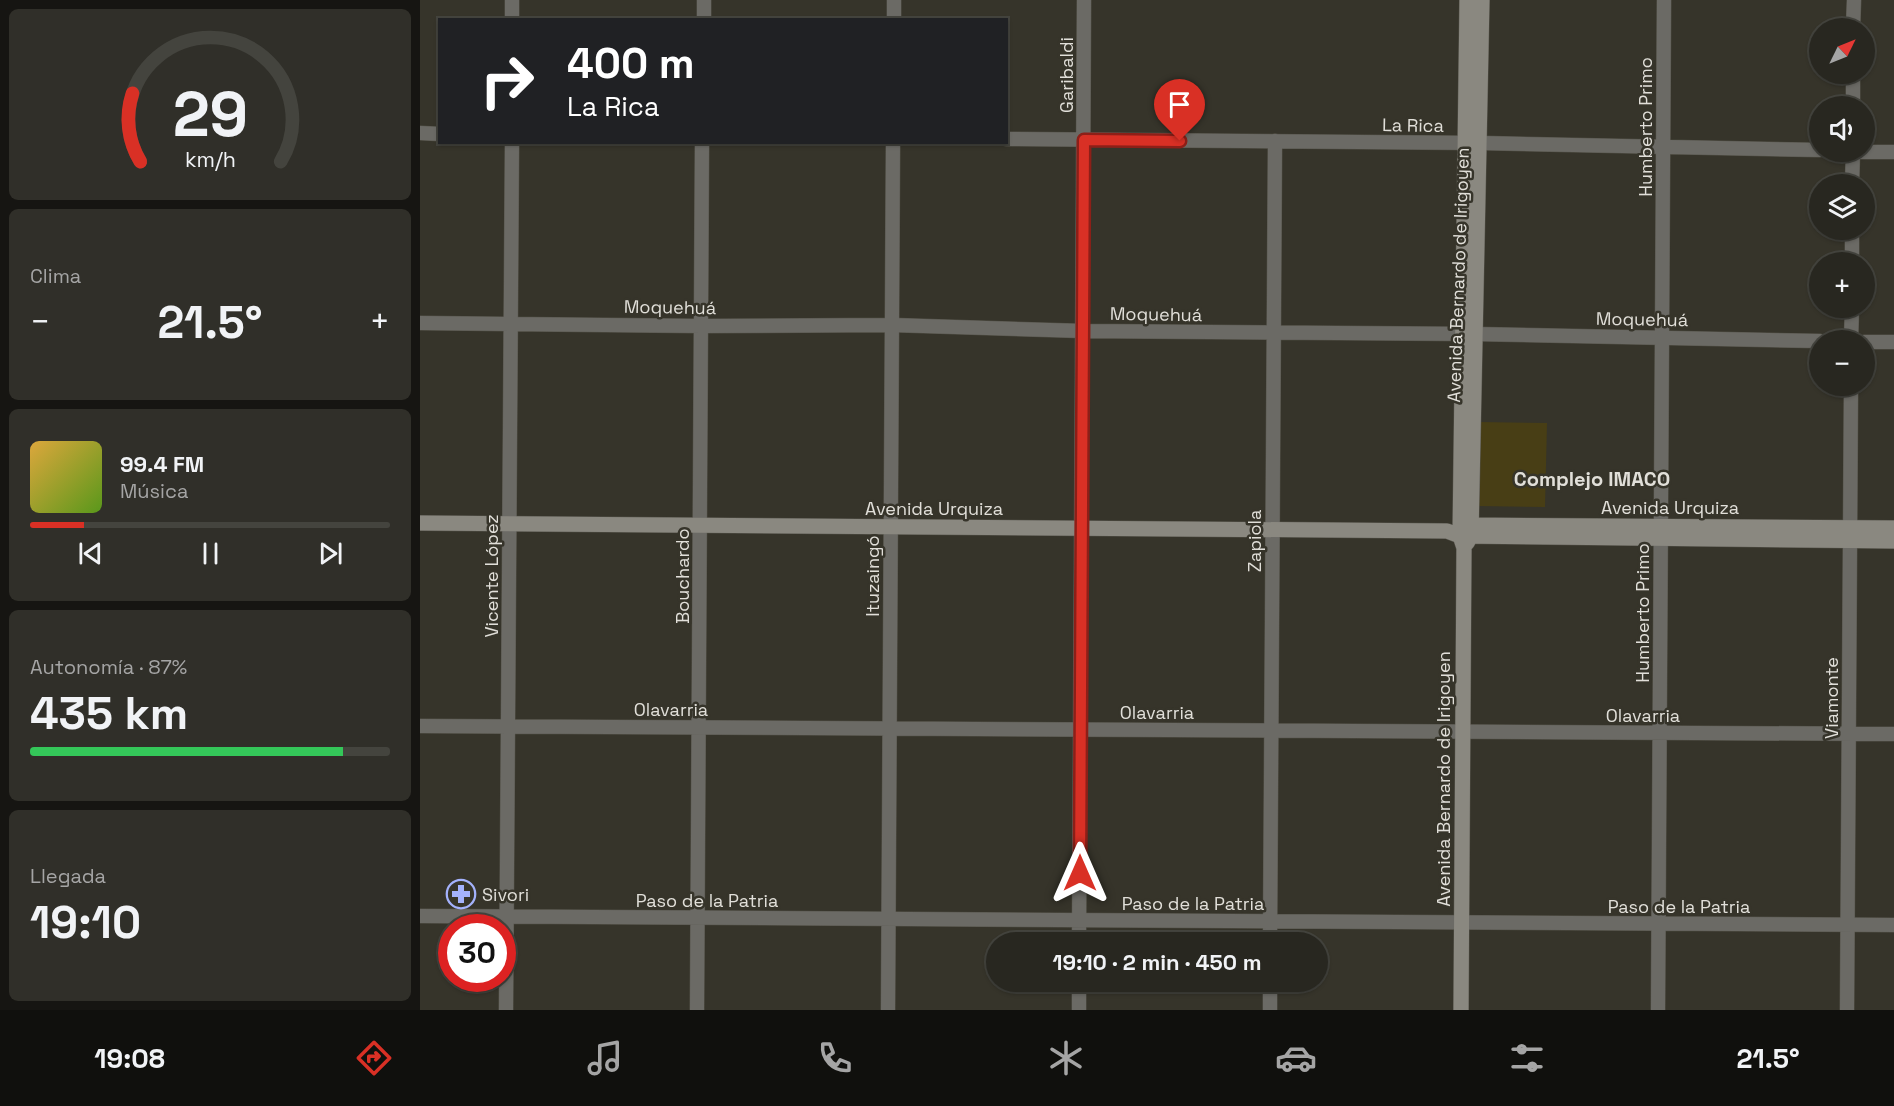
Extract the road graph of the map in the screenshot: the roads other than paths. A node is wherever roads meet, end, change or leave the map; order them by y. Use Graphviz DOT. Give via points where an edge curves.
graph roads {
  1 [pos="512,0"];
  2 [pos="704,0"];
  3 [pos="894,0"];
  4 [pos="1084,0"];
  5 [pos="1467,0"];
  6 [pos="1482,0"];
  7 [pos="1664,0"];
  8 [pos="1854,0"];
  9 [pos="512,18"];
  10 [pos="704,18"];
  11 [pos="894,18"];
  12 [pos="1853,18"];
  13 [pos="420,134"];
  14 [pos="438,134"];
  15 [pos="1008,139"];
  16 [pos="1084,140"];
  17 [pos="1275,141"];
  18 [pos="1473,143"];
  19 [pos="512,144"];
  20 [pos="702,144"];
  21 [pos="893,144"];
  22 [pos="1663,146"];
  23 [pos="1809,150"];
  24 [pos="1875,152"];
  25 [pos="1894,152"];
  26 [pos="420,323"];
  27 [pos="510,323"];
  28 [pos="892,325"];
  29 [pos="701,326"];
  30 [pos="1083,331"];
  31 [pos="1272,333"];
  32 [pos="1469,334"];
  33 [pos="1661,338"];
  34 [pos="1809,341"];
  35 [pos="1875,342"];
  36 [pos="1894,342"];
  37 [pos="1851,396"];
  38 [pos="420,523"];
  39 [pos="509,523"];
  40 [pos="700,526"];
  41 [pos="891,527"];
  42 [pos="1894,528"];
  43 [pos="1081,529"];
  44 [pos="1272,529"];
  45 [pos="1661,532"];
  46 [pos="1462,534"];
  47 [pos="1850,534"];
  48 [pos="1894,541"];
  49 [pos="420,726"];
  50 [pos="508,726"];
  51 [pos="699,727"];
  52 [pos="890,728"];
  53 [pos="1081,729"];
  54 [pos="1271,730"];
  55 [pos="1462,732"];
  56 [pos="1659,733"];
  57 [pos="1849,734"];
  58 [pos="1894,734"];
  59 [pos="507,914"];
  60 [pos="420,916"];
  61 [pos="438,916"];
  62 [pos="516,917"];
  63 [pos="698,918"];
  64 [pos="888,919"];
  65 [pos="1080,920"];
  66 [pos="1270,921"];
  67 [pos="1461,922"];
  68 [pos="1658,924"];
  69 [pos="1848,925"];
  70 [pos="1894,925"];
  71 [pos="1079,932"];
  72 [pos="1270,932"];
  73 [pos="506,992"];
  74 [pos="1079,992"];
  75 [pos="1270,992"];
  76 [pos="506,1010"];
  77 [pos="697,1010"];
  78 [pos="888,1010"];
  79 [pos="1079,1010"];
  80 [pos="1270,1010"];
  81 [pos="1461,1010"];
  82 [pos="1658,1010"];
  83 [pos="1847,1010"];
  1 -- 9 [label="street"];
  2 -- 10 [label="street"];
  3 -- 11 [label="street"];
  4 -- 16 [label="street, Garibaldi"];
  5 -- 18 [label="main road, Avenida Bernardo de Irigoyen"];
  6 -- 18 [label="main road, Avenida Bernardo de Irigoyen"];
  7 -- 22 [label="street, Humberto Primo"];
  8 -- 12 [label="street"];
  13 -- 14 [label="street"];
  15 -- 16 [label="street, La Rica"];
  16 -- 17 [label="street, La Rica"];
  16 -- 30 [label="street, Garibaldi"];
  17 -- 18 [label="street, La Rica"];
  17 -- 31 [label="street, Zapiola"];
  18 -- 22 [label="street, La Rica"];
  18 -- 32 [label="main road, Avenida Bernardo de Irigoyen"];
  19 -- 27 [label="street, Vicente López"];
  20 -- 29 [label="street, Bouchardo"];
  21 -- 28 [label="street, Ituzaingó"];
  22 -- 23 [label="street, La Rica"];
  22 -- 33 [label="street, Humberto Primo"];
  24 -- 25 [label="street"];
  26 -- 27 [label="street, Moquehuá"];
  27 -- 29 [label="street, Moquehuá"];
  27 -- 39 [label="street, Vicente López"];
  28 -- 29 [label="street, Moquehuá"];
  28 -- 30 [label="street, Moquehuá"];
  28 -- 41 [label="street, Ituzaingó"];
  29 -- 40 [label="street, Bouchardo"];
  30 -- 31 [label="street, Moquehuá"];
  30 -- 43 [label="street, Garibaldi"];
  31 -- 32 [label="street, Moquehuá"];
  31 -- 44 [label="street, Zapiola"];
  32 -- 33 [label="street, Moquehuá"];
  32 -- 46 [label="main road, Avenida Bernardo de Irigoyen"];
  33 -- 34 [label="street, Moquehuá"];
  33 -- 45 [label="street, Humberto Primo"];
  35 -- 36 [label="street"];
  37 -- 47 [label="street, Viamonte"];
  38 -- 39 [label="main road, Avenida Urquiza"];
  39 -- 40 [label="main road, Avenida Urquiza"];
  39 -- 50 [label="street, Vicente López"];
  40 -- 41 [label="main road, Avenida Urquiza"];
  40 -- 51 [label="street, Bouchardo"];
  41 -- 43 [label="main road, Avenida Urquiza"];
  41 -- 52 [label="street, Ituzaingó"];
  42 -- 47 [label="main road, Avenida Urquiza"];
  43 -- 44 [label="main road, Avenida Urquiza"];
  43 -- 53 [label="street, Garibaldi"];
  44 -- 46 [label="main road, Avenida Urquiza"];
  44 -- 54 [label="street, Zapiola"];
  45 -- 46 [label="main road, Avenida Urquiza"];
  45 -- 47 [label="main road, Avenida Urquiza"];
  45 -- 56 [label="street, Humberto Primo"];
  46 -- 55 [label="main road, Avenida Bernardo de Irigoyen"];
  47 -- 48 [label="main road, Avenida Urquiza"];
  47 -- 57 [label="street, Viamonte"];
  49 -- 50 [label="street, Olavarria"];
  50 -- 51 [label="street, Olavarria"];
  50 -- 59 [label="street, Vicente López"];
  51 -- 52 [label="street, Olavarria"];
  51 -- 63 [label="street, Bouchardo"];
  52 -- 53 [label="street, Olavarria"];
  52 -- 64 [label="street, Ituzaingó"];
  53 -- 54 [label="street, Olavarria"];
  53 -- 65 [label="street, Garibaldi"];
  54 -- 55 [label="street, Olavarria"];
  54 -- 66 [label="street, Zapiola"];
  55 -- 56 [label="street, Olavarria"];
  55 -- 67 [label="main road, Avenida Bernardo de Irigoyen"];
  56 -- 57 [label="street, Olavarria"];
  56 -- 68 [label="street, Humberto Primo"];
  57 -- 58 [label="street, Olavarria"];
  57 -- 69 [label="street, Viamonte"];
  60 -- 61 [label="street, Paso de la Patria"];
  62 -- 63 [label="street, Paso de la Patria"];
  63 -- 64 [label="street, Paso de la Patria"];
  63 -- 77 [label="street, Bouchardo"];
  64 -- 65 [label="street, Paso de la Patria"];
  64 -- 78 [label="street, Ituzaingó"];
  65 -- 66 [label="street, Paso de la Patria"];
  65 -- 71 [label="street, Garibaldi"];
  66 -- 67 [label="street, Paso de la Patria"];
  66 -- 72 [label="street, Zapiola"];
  67 -- 68 [label="street, Paso de la Patria"];
  67 -- 81 [label="main road, Avenida Bernardo de Irigoyen"];
  68 -- 69 [label="street, Paso de la Patria"];
  68 -- 82 [label="street, Humberto Primo"];
  69 -- 70 [label="street, Paso de la Patria"];
  69 -- 83 [label="street, Viamonte"];
  73 -- 76 [label="street, Vicente López"];
  74 -- 79 [label="street"];
  75 -- 80 [label="street"];
}
